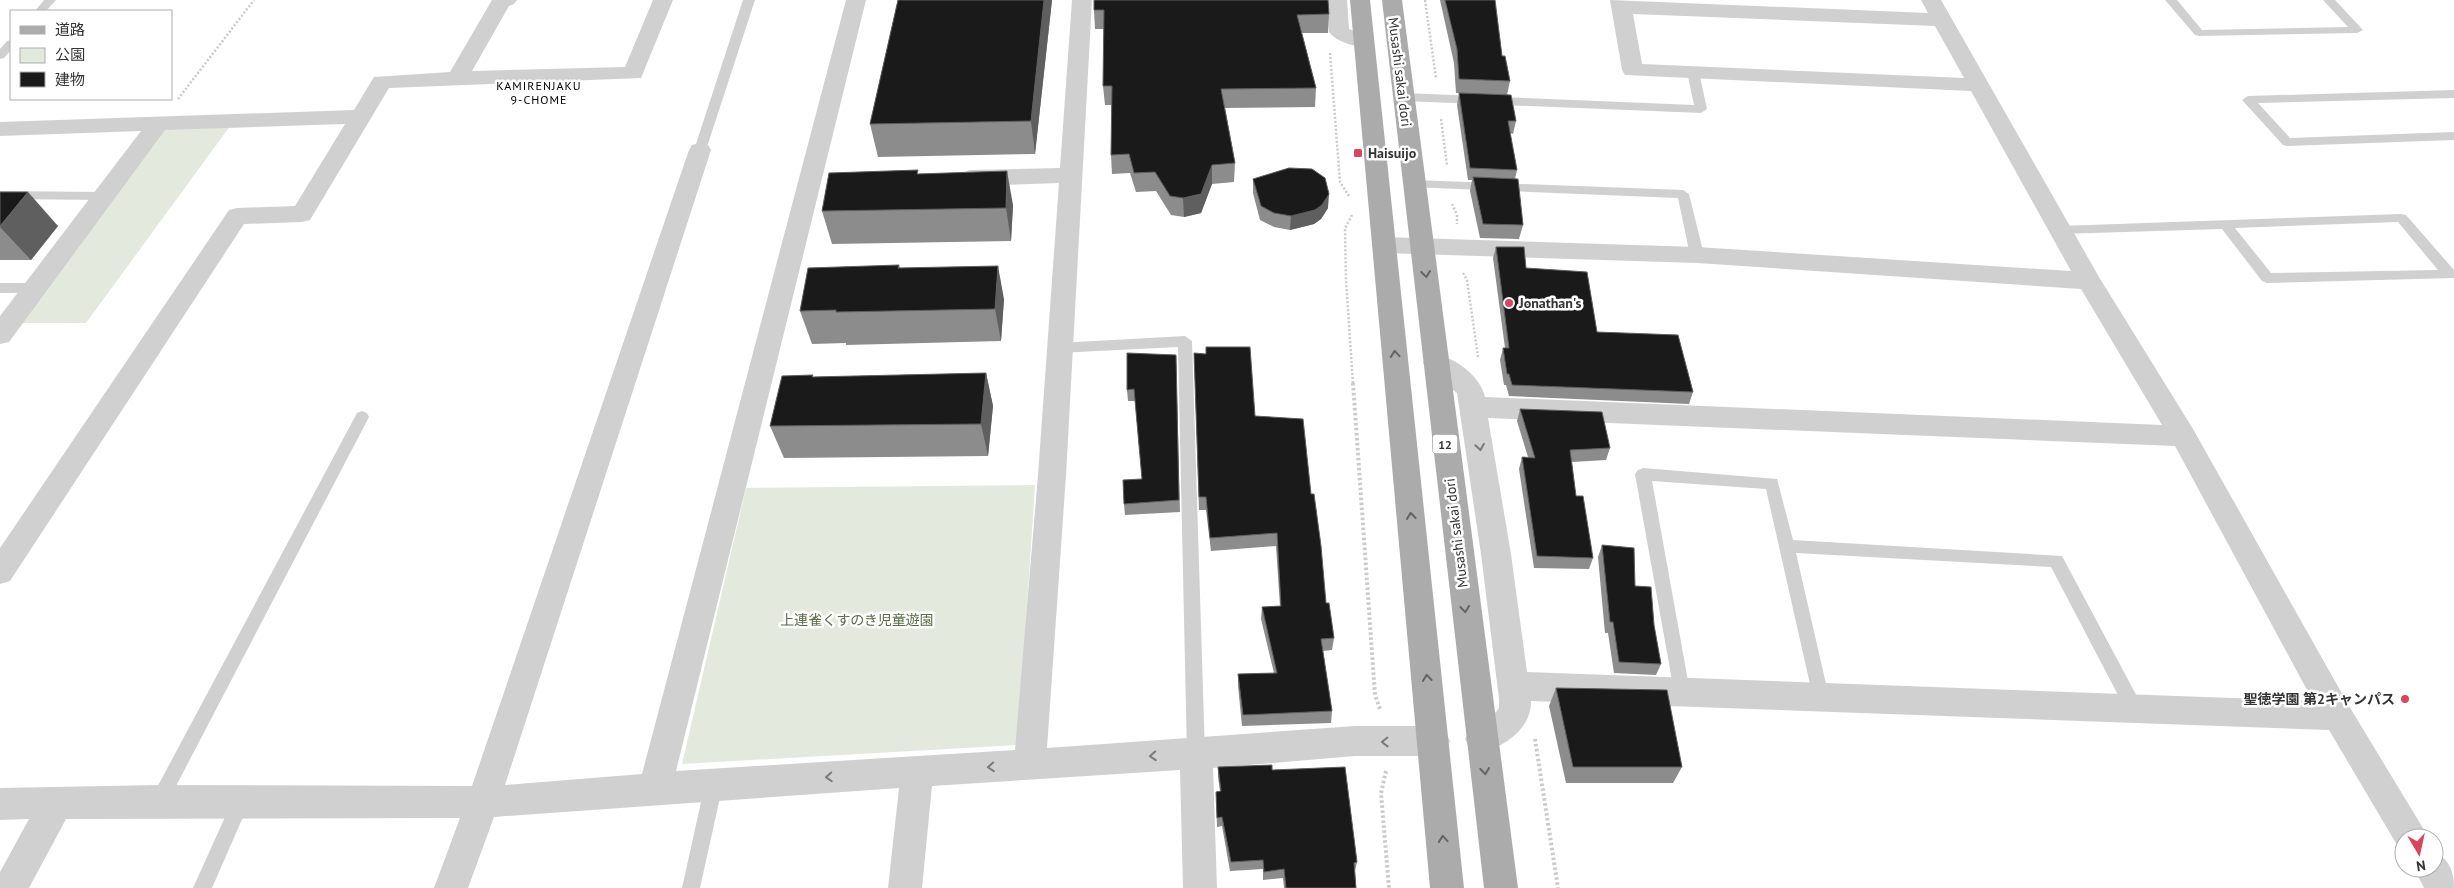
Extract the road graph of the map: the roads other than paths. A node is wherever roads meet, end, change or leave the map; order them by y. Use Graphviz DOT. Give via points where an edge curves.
graph roads {
  1 [pos="50,0"];
  2 [pos="507,0"];
  3 [pos="663,0"];
  4 [pos="750,0"];
  5 [pos="856,0"];
  6 [pos="1082,0"];
  7 [pos="1337,0"];
  8 [pos="1360,0"];
  9 [pos="1392,0"];
  10 [pos="2170,0"];
  11 [pos="2329,0"];
  12 [pos="1621,3"];
  13 [pos="41,10"];
  14 [pos="1936,10"];
  15 [pos="1364,42"];
  16 [pos="10,44"];
  17 [pos="0,56"];
  18 [pos="1693,72"];
  19 [pos="457,78"];
  20 [pos="1978,85"];
  21 [pos="2454,94"];
  22 [pos="1405,109"];
  23 [pos="361,117"];
  24 [pos="159,123"];
  25 [pos="0,130"];
  26 [pos="2454,136"];
  27 [pos="700,150"];
  28 [pos="1377,170"];
  29 [pos="1071,175"];
  30 [pos="945,178"];
  31 [pos="1414,184"];
  32 [pos="0,195"];
  33 [pos="104,196"];
  34 [pos="2225,224"];
  35 [pos="2060,230"];
  36 [pos="1384,245"];
  37 [pos="1422,246"];
  38 [pos="1698,256"];
  39 [pos="2088,281"];
  40 [pos="0,288"];
  41 [pos="35,288"];
  42 [pos="0,335"];
  43 [pos="1058,348"];
  44 [pos="1436,363"];
  45 [pos="1474,407"];
  46 [pos="362,417"];
  47 [pos="2183,436"];
  48 [pos="1786,546"];
  49 [pos="0,572"];
  50 [pos="1513,686"];
  51 [pos="1680,692"];
  52 [pos="1820,697"];
  53 [pos="2134,708"];
  54 [pos="2338,716"];
  55 [pos="1481,739"];
  56 [pos="1434,741"];
  57 [pos="1196,754"];
  58 [pos="1030,764"];
  59 [pos="917,771"];
  60 [pos="714,784"];
  61 [pos="655,788"];
  62 [pos="159,801"];
  63 [pos="241,801"];
  64 [pos="483,802"];
  65 [pos="0,804"];
  66 [pos="56,804"];
  67 [pos="2406,828"];
  68 [pos="10,888"];
  69 [pos="202,888"];
  70 [pos="451,888"];
  71 [pos="691,888"];
  72 [pos="905,888"];
  73 [pos="1200,888"];
  74 [pos="1447,888"];
  75 [pos="1501,888"];
  1 -- 13 [label="lane"];
  2 -- 19 [label="street" via="502,0"];
  3 -- 19 [label="street" via="633,73"];
  4 -- 27 [label="lane"];
  5 -- 61 [label="street" via="834,92 819,181"];
  6 -- 29 [label="street"];
  7 -- 15 [label="street" via="1339,32"];
  8 -- 15 [label="main road"];
  9 -- 22 [label="main road, Musashi sakai dori / 12"];
  10 -- 11 [label="lane" via="2199,33 2357,30"];
  12 -- 14 [label="street"];
  12 -- 18 [label="street" via="1633,70"];
  14 -- 20 [label="street"];
  15 -- 28 [label="main road"];
  16 -- 17 [label="lane"];
  18 -- 20 [label="street"];
  18 -- 22 [label="lane" via="1701,109"];
  19 -- 23 [label="street" via="382,82"];
  20 -- 35 [label="street"];
  21 -- 26 [label="lane" via="2248,100 2287,142"];
  22 -- 28 [label="main road" via="1393,146 1395,174 1384,176"];
  22 -- 31 [label="main road, Musashi sakai dori / 12"];
  23 -- 24 [label="street"];
  23 -- 49 [label="street" via="302,214 237,216"];
  24 -- 25 [label="street"];
  24 -- 33 [label="street"];
  27 -- 64 [label="street"];
  28 -- 36 [label="main road"];
  29 -- 30 [label="street"];
  29 -- 43 [label="street"];
  31 -- 37 [label="main road, Musashi sakai dori / 12"];
  31 -- 38 [label="lane" via="1683,194"];
  32 -- 33 [label="lane"];
  33 -- 41 [label="street"];
  34 -- 34 [label="lane" via="2401,218 2450,274 2267,278"];
  34 -- 35 [label="lane"];
  35 -- 39 [label="street"];
  36 -- 37 [label="street"];
  56 -- 36 [label="main road, one-way"];
  37 -- 38 [label="street"];
  37 -- 44 [label="main road, Musashi sakai dori / 12, one-way"];
  38 -- 39 [label="street"];
  39 -- 47 [label="street"];
  40 -- 41 [label="lane"];
  41 -- 42 [label="street"];
  43 -- 57 [label="lane" via="1185,341"];
  43 -- 58 [label="street"];
  44 -- 45 [label="street" via="1470,389"];
  44 -- 55 [label="main road, Musashi sakai dori / 12, one-way"];
  45 -- 47 [label="street"];
  45 -- 50 [label="street, one-way"];
  46 -- 62 [label="lane"];
  47 -- 54 [label="street"];
  48 -- 51 [label="lane" via="1772,483 1643,474"];
  48 -- 52 [label="lane"];
  48 -- 53 [label="lane" via="2056,561"];
  50 -- 51 [label="street"];
  50 -- 55 [label="street" via="1515,706 1509,720"];
  51 -- 52 [label="street"];
  52 -- 53 [label="street"];
  53 -- 54 [label="street"];
  54 -- 67 [label="street"];
  55 -- 75 [label="main road, Musashi sakai dori / 12, one-way"];
  56 -- 57 [label="street, one-way" via="1355,742"];
  74 -- 56 [label="main road, one-way"];
  57 -- 58 [label="street, one-way"];
  57 -- 73 [label="street"];
  58 -- 59 [label="street, one-way"];
  59 -- 60 [label="street, one-way"];
  59 -- 72 [label="street"];
  60 -- 61 [label="street"];
  60 -- 71 [label="lane"];
  61 -- 64 [label="street"];
  62 -- 63 [label="street"];
  62 -- 66 [label="street"];
  63 -- 64 [label="street"];
  63 -- 69 [label="lane"];
  64 -- 70 [label="street"];
  65 -- 66 [label="street"];
  66 -- 68 [label="street"];
}
